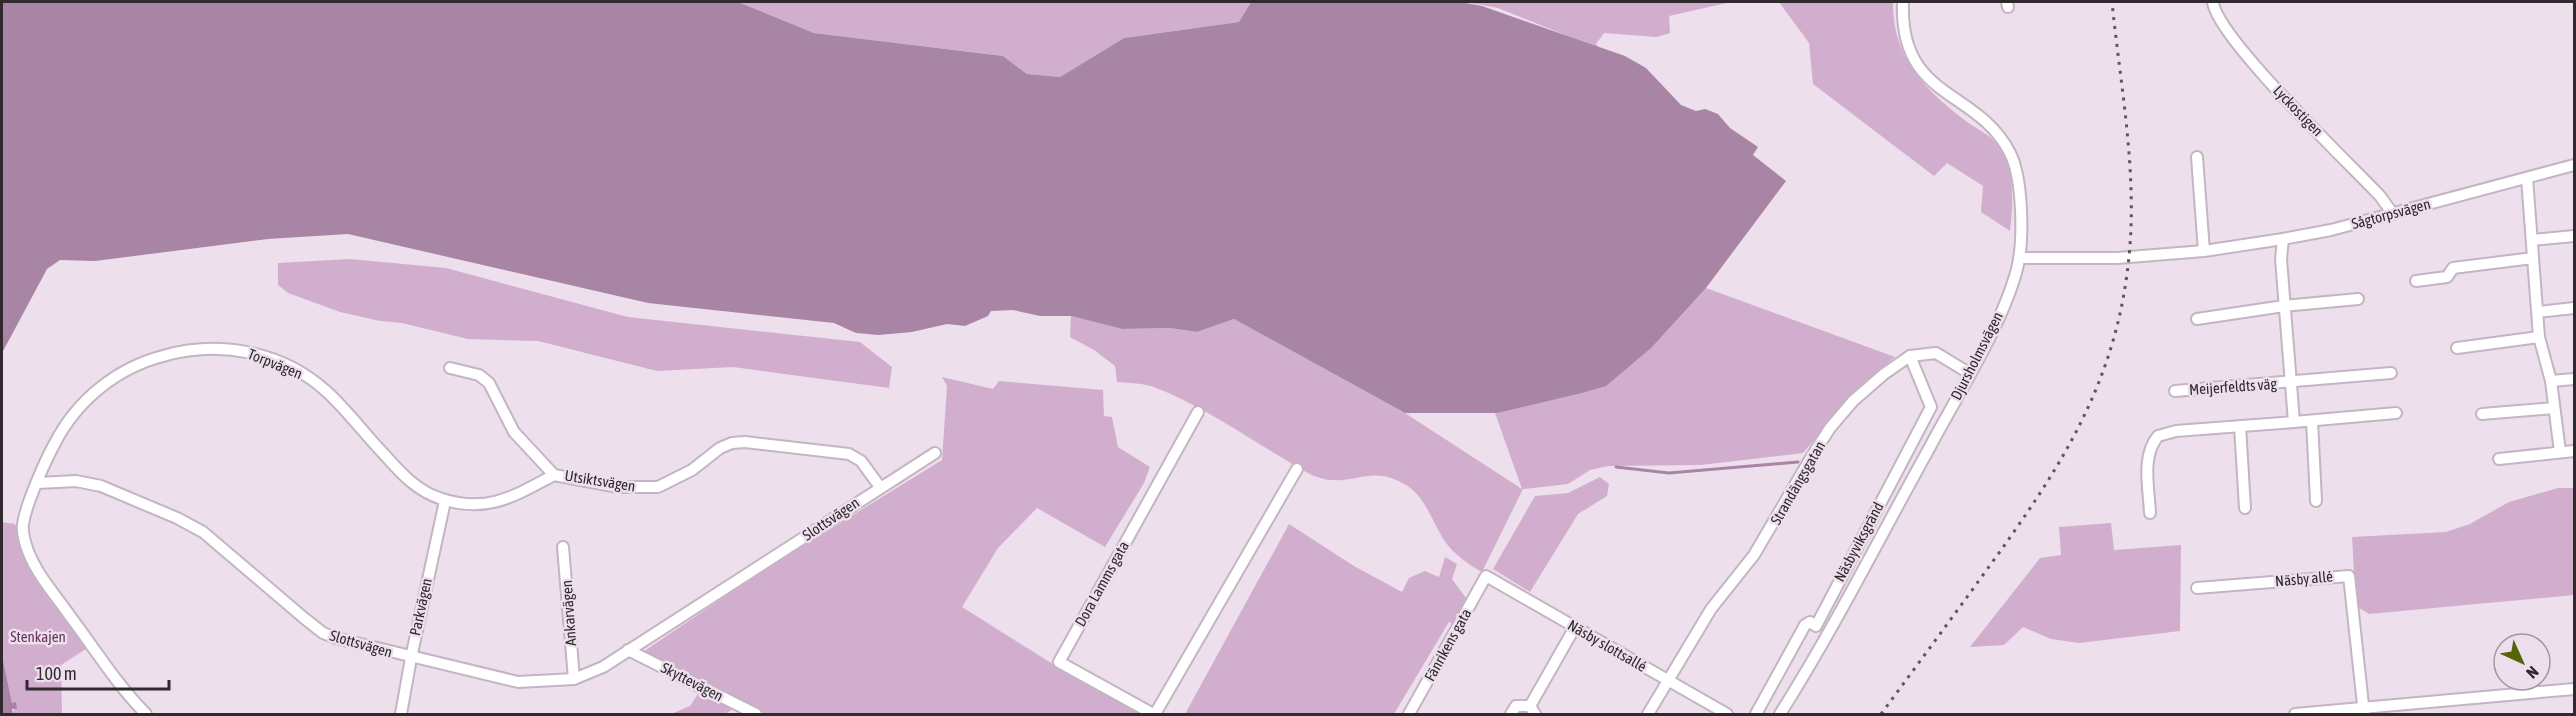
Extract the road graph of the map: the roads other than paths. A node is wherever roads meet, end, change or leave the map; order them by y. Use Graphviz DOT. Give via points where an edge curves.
graph roads {
  1 [pos="1903,2"];
  2 [pos="2213,2"];
  3 [pos="2197,157"];
  4 [pos="2574,165"];
  5 [pos="2527,178"];
  6 [pos="2393,214"];
  7 [pos="2574,236"];
  8 [pos="2283,239"];
  9 [pos="2532,240"];
  10 [pos="2204,251"];
  11 [pos="2019,258"];
  12 [pos="2533,258"];
  13 [pos="2416,281"];
  14 [pos="2358,299"];
  15 [pos="2284,306"];
  16 [pos="2574,308"];
  17 [pos="2538,312"];
  18 [pos="2197,319"];
  19 [pos="2539,337"];
  20 [pos="2457,348"];
  21 [pos="1910,356"];
  22 [pos="450,368"];
  23 [pos="1969,373"];
  24 [pos="2391,373"];
  25 [pos="2574,380"];
  26 [pos="2551,381"];
  27 [pos="2290,382"];
  28 [pos="2175,391"];
  29 [pos="2554,408"];
  30 [pos="1198,412"];
  31 [pos="2396,413"];
  32 [pos="2482,414"];
  33 [pos="2312,421"];
  34 [pos="2294,422"];
  35 [pos="2240,426"];
  36 [pos="2574,451"];
  37 [pos="2560,452"];
  38 [pos="935,453"];
  39 [pos="2499,459"];
  40 [pos="1297,469"];
  41 [pos="554,475"];
  42 [pos="38,483"];
  43 [pos="880,487"];
  44 [pos="445,501"];
  45 [pos="2316,501"];
  46 [pos="2245,508"];
  47 [pos="2150,513"];
  48 [pos="563,547"];
  49 [pos="1486,576"];
  50 [pos="2197,588"];
  51 [pos="1575,627"];
  52 [pos="628,650"];
  53 [pos="411,658"];
  54 [pos="574,680"];
  55 [pos="1667,680"];
  56 [pos="2574,689"];
  57 [pos="1533,710"];
  58 [pos="2364,712"];
  59 [pos="146,714"];
  60 [pos="401,714"];
  61 [pos="756,714"];
  62 [pos="1154,714"];
  63 [pos="1409,714"];
  64 [pos="1511,714"];
  65 [pos="1648,714"];
  66 [pos="1727,714"];
  67 [pos="1756,714"];
  68 [pos="1780,714"];
  69 [pos="2295,714"];
  1 -- 11 [label="street, Djursholmsvägen" via="1902,24 1915,61 1931,82 1989,126 2010,153 2020,192"];
  2 -- 6 [label="street, Lyckostigen" via="2238,45"];
  3 -- 10 [label="street"];
  4 -- 5 [label="street, Sågtorpsvägen"];
  5 -- 6 [label="street, Sågtorpsvägen"];
  5 -- 9 [label="street"];
  6 -- 8 [label="street, Sågtorpsvägen"];
  7 -- 9 [label="street"];
  8 -- 10 [label="street, Sågtorpsvägen"];
  8 -- 15 [label="street, Meijerfeldts väg"];
  9 -- 12 [label="street"];
  10 -- 11 [label="street, Sågtorpsvägen" via="2117,258"];
  11 -- 23 [label="street, Djursholmsvägen" via="2000,314"];
  12 -- 13 [label="street" via="2453,268 2447,277"];
  12 -- 17 [label="street"];
  14 -- 15 [label="street"];
  15 -- 18 [label="street"];
  15 -- 27 [label="street, Meijerfeldts väg"];
  16 -- 17 [label="street"];
  17 -- 19 [label="street"];
  19 -- 20 [label="street"];
  19 -- 26 [label="street"];
  21 -- 23 [label="street" via="1936,353"];
  21 -- 55 [label="street, Strandängsgatan" via="1853,401 1830,428 1770,531 1711,609"];
  21 -- 67 [label="street, Näsbyviksgränd" via="1931,407 1816,626 1810,622 1805,625"];
  22 -- 41 [label="street, Utsiktsvägen" via="479,375 489,383 514,432"];
  23 -- 68 [label="street, Djursholmsvägen" via="1824,643"];
  24 -- 27 [label="street, Meijerfeldts väg"];
  25 -- 26 [label="street"];
  26 -- 29 [label="street"];
  27 -- 28 [label="street, Meijerfeldts väg"];
  27 -- 34 [label="street, Meijerfeldts väg"];
  29 -- 32 [label="street"];
  29 -- 37 [label="street"];
  30 -- 62 [label="street, Dora Lamms gata" via="1059,662"];
  31 -- 33 [label="street"];
  33 -- 34 [label="street"];
  33 -- 45 [label="street"];
  34 -- 35 [label="street"];
  35 -- 46 [label="street"];
  35 -- 47 [label="street" via="2158,436 2148,464"];
  36 -- 37 [label="street"];
  37 -- 39 [label="street"];
  38 -- 43 [label="street, Slottsvägen"];
  40 -- 62 [label="street, Dora Lamms gata"];
  41 -- 43 [label="street, Utsiktsvägen" via="618,487 658,487 692,470 720,448 745,442 849,454 861,461"];
  41 -- 44 [label="street, Torpvägen" via="512,499 492,504"];
  42 -- 44 [label="street, Torpvägen" via="57,438 76,412 109,380 154,358 223,347 280,362 308,377 412,484"];
  42 -- 53 [label="street, Slottsvägen" via="76,481 101,486 177,518 203,532 323,633"];
  42 -- 59 [label="street" via="23,525 30,556"];
  43 -- 52 [label="street, Slottsvägen"];
  44 -- 53 [label="street, Parkvägen"];
  48 -- 54 [label="street, Ankarvägen"];
  49 -- 51 [label="street, Näsby slottsallé"];
  49 -- 63 [label="street, Fänrikens gata"];
  50 -- 58 [label="street, Näsby allé" via="2349,576"];
  51 -- 55 [label="street, Näsby slottsallé"];
  51 -- 57 [label="street"];
  52 -- 54 [label="street, Slottsvägen"];
  52 -- 61 [label="street, Skyttevägen"];
  53 -- 54 [label="street, Slottsvägen" via="518,682"];
  53 -- 60 [label="street, Parkvägen"];
  55 -- 65 [label="street, Strandängsgatan"];
  55 -- 66 [label="street, Näsby slottsallé"];
  56 -- 58 [label="street"];
  57 -- 64 [label="street" via="1516,706"];
  58 -- 69 [label="street"];
}
